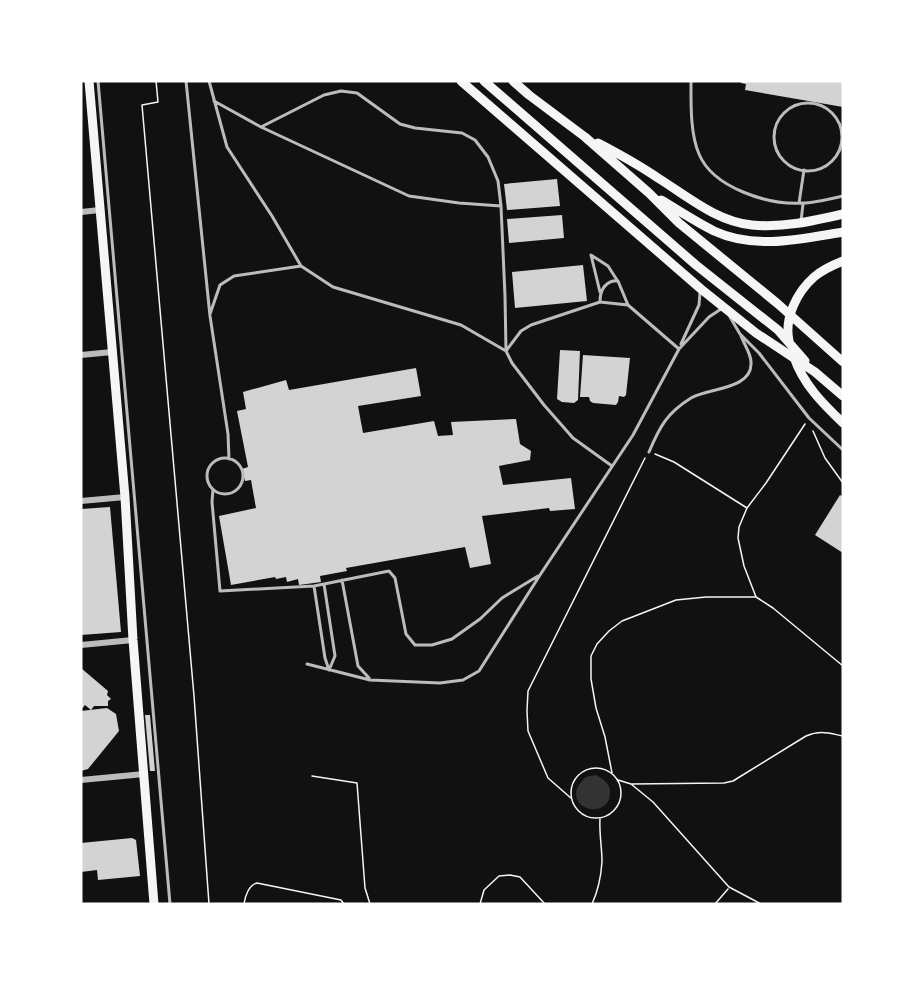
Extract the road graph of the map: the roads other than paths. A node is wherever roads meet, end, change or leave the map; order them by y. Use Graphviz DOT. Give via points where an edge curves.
graph roads {
  1 [pos="89,81"];
  2 [pos="98,81"];
  3 [pos="186,81"];
  4 [pos="209,81"];
  5 [pos="460,81"];
  6 [pos="484,81"];
  7 [pos="513,81"];
  8 [pos="691,81"];
  9 [pos="214,101"];
  10 [pos="261,127"];
  11 [pos="585,137"];
  12 [pos="804,171"];
  13 [pos="650,193"];
  14 [pos="843,196"];
  15 [pos="801,203"];
  16 [pos="501,206"];
  17 [pos="100,210"];
  18 [pos="81,212"];
  19 [pos="843,214"];
  20 [pos="801,223"];
  21 [pos="843,232"];
  22 [pos="843,261"];
  23 [pos="301,266"];
  24 [pos="618,281"];
  25 [pos="701,289"];
  26 [pos="600,294"];
  27 [pos="600,302"];
  28 [pos="628,304"];
  29 [pos="724,307"];
  30 [pos="210,316"];
  31 [pos="740,334"];
  32 [pos="679,349"];
  33 [pos="506,351"];
  34 [pos="112,352"];
  35 [pos="81,355"];
  36 [pos="843,362"];
  37 [pos="815,372"];
  38 [pos="843,396"];
  39 [pos="843,423"];
  40 [pos="843,450"];
  41 [pos="649,452"];
  42 [pos="228,459"];
  43 [pos="613,466"];
  44 [pos="213,489"];
  45 [pos="125,497"];
  46 [pos="81,501"];
  47 [pos="540,575"];
  48 [pos="342,580"];
  49 [pos="324,584"];
  50 [pos="314,586"];
  51 [pos="133,640"];
  52 [pos="81,645"];
  53 [pos="307,664"];
  54 [pos="329,670"];
  55 [pos="369,680"];
  56 [pos="144,774"];
  57 [pos="81,780"];
  58 [pos="154,904"];
  59 [pos="170,904"];
  1 -- 17 [label="main road"];
  2 -- 59 [label="lane"];
  3 -- 30 [label="lane"];
  4 -- 9 [label="lane"];
  5 -- 25 [label="main road"];
  6 -- 37 [label="main road" via="696,265 778,330"];
  7 -- 11 [label="main road"];
  8 -- 15 [label="lane" via="699,155 711,171 729,186 760,198"];
  9 -- 10 [label="lane"];
  9 -- 23 [label="lane" via="226,147"];
  10 -- 16 [label="lane" via="410,196"];
  10 -- 16 [label="lane" via="324,95 357,93 400,124 462,133 475,140 488,157 498,182"];
  11 -- 13 [label="main road"];
  11 -- 20 [label="main road" via="726,220 776,226"];
  12 -- 12 [label="lane" via="824,167 833,160 842,141 842,131 832,112 812,103 791,108 782,116 774,137 782,159"];
  12 -- 15 [label="lane"];
  13 -- 21 [label="main road" via="715,231 740,239 762,242"];
  13 -- 36 [label="main road" via="679,223"];
  14 -- 15 [label="lane"];
  15 -- 20 [label="lane"];
  16 -- 33 [label="lane"];
  17 -- 18 [label="street"];
  17 -- 34 [label="main road"];
  19 -- 20 [label="main road"];
  22 -- 39 [label="main road" via="814,276 799,295 787,331 798,369 823,404"];
  23 -- 30 [label="lane" via="234,276 220,285"];
  23 -- 33 [label="lane" via="333,287 461,325"];
  24 -- 26 [label="lane" via="608,282"];
  24 -- 26 [label="lane" via="608,266 591,255"];
  24 -- 28 [label="lane"];
  25 -- 29 [label="main road"];
  25 -- 32 [label="lane" via="699,305"];
  26 -- 27 [label="lane"];
  27 -- 28 [label="lane"];
  27 -- 33 [label="lane" via="531,325 521,331"];
  28 -- 32 [label="lane"];
  29 -- 31 [label="lane"];
  29 -- 32 [label="lane"];
  29 -- 37 [label="main road"];
  30 -- 42 [label="lane" via="228,434"];
  31 -- 40 [label="lane" via="809,418"];
  31 -- 41 [label="lane" via="751,361 750,371 737,384 694,396 670,413"];
  32 -- 43 [label="lane"];
  33 -- 43 [label="lane" via="573,438"];
  34 -- 35 [label="street"];
  34 -- 45 [label="main road"];
  37 -- 38 [label="main road"];
  42 -- 44 [label="lane" via="217,460 209,468 207,479"];
  42 -- 44 [label="lane" via="238,465 242,481 229,493"];
  43 -- 47 [label="lane"];
  44 -- 50 [label="lane" via="220,591"];
  45 -- 46 [label="street"];
  45 -- 51 [label="main road"];
  47 -- 48 [label="lane" via="502,598 452,639 432,645 415,645 406,633 395,578 389,571"];
  47 -- 55 [label="lane" via="479,671 463,680 440,683"];
  48 -- 49 [label="lane"];
  48 -- 55 [label="lane" via="358,666"];
  49 -- 50 [label="lane"];
  49 -- 54 [label="lane" via="335,656"];
  50 -- 54 [label="lane"];
  51 -- 52 [label="street"];
  51 -- 56 [label="main road"];
  53 -- 54 [label="lane"];
  54 -- 55 [label="lane"];
  56 -- 57 [label="street"];
  56 -- 58 [label="main road"];
}
